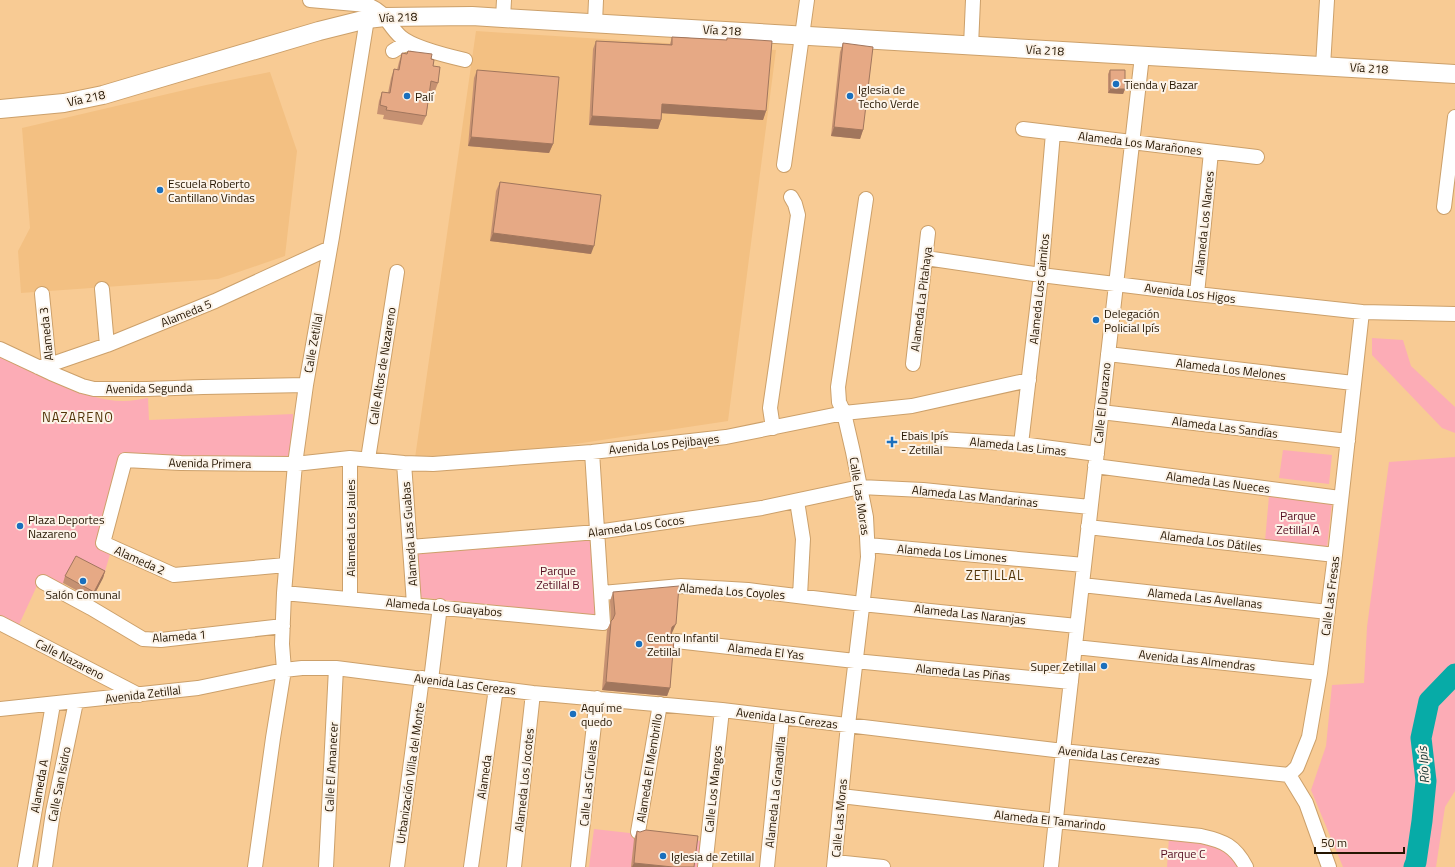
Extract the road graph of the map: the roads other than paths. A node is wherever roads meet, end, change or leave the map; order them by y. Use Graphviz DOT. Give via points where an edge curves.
graph roads {
  1 [pos="310,0"];
  2 [pos="596,0"];
  3 [pos="807,0"];
  4 [pos="973,0"];
  5 [pos="1327,0"];
  6 [pos="504,9"];
  7 [pos="385,17"];
  8 [pos="367,19"];
  9 [pos="595,23"];
  10 [pos="802,35"];
  11 [pos="410,44"];
  12 [pos="971,46"];
  13 [pos="393,51"];
  14 [pos="1142,56"];
  15 [pos="465,60"];
  16 [pos="1323,66"];
  17 [pos="1455,74"];
  18 [pos="0,109"];
  19 [pos="1455,117"];
  20 [pos="1023,129"];
  21 [pos="1054,133"];
  22 [pos="1132,142"];
  23 [pos="1211,152"];
  24 [pos="1257,157"];
  25 [pos="784,165"];
  26 [pos="791,197"];
  27 [pos="866,199"];
  28 [pos="1444,207"];
  29 [pos="928,233"];
  30 [pos="330,248"];
  31 [pos="926,258"];
  32 [pos="397,272"];
  33 [pos="1041,275"];
  34 [pos="1116,284"];
  35 [pos="102,289"];
  36 [pos="42,294"];
  37 [pos="1197,294"];
  38 [pos="1362,312"];
  39 [pos="1455,314"];
  40 [pos="107,345"];
  41 [pos="0,349"];
  42 [pos="1108,354"];
  43 [pos="913,364"];
  44 [pos="46,368"];
  45 [pos="1028,380"];
  46 [pos="1353,383"];
  47 [pos="306,385"];
  48 [pos="1101,412"];
  49 [pos="844,413"];
  50 [pos="773,428"];
  51 [pos="940,439"];
  52 [pos="1348,441"];
  53 [pos="1021,444"];
  54 [pos="592,452"];
  55 [pos="350,458"];
  56 [pos="368,459"];
  57 [pos="125,460"];
  58 [pos="1096,460"];
  59 [pos="404,463"];
  60 [pos="295,464"];
  61 [pos="860,487"];
  62 [pos="1340,498"];
  63 [pos="797,501"];
  64 [pos="1090,507"];
  65 [pos="1088,527"];
  66 [pos="597,532"];
  67 [pos="868,545"];
  68 [pos="410,547"];
  69 [pos="1335,555"];
  70 [pos="286,565"];
  71 [pos="1084,566"];
  72 [pos="43,582"];
  73 [pos="1082,585"];
  74 [pos="284,593"];
  75 [pos="602,593"];
  76 [pos="800,596"];
  77 [pos="350,599"];
  78 [pos="414,604"];
  79 [pos="862,604"];
  80 [pos="440,606"];
  81 [pos="1328,612"];
  82 [pos="0,623"];
  83 [pos="283,626"];
  84 [pos="1077,626"];
  85 [pos="676,641"];
  86 [pos="1075,647"];
  87 [pos="856,661"];
  88 [pos="336,668"];
  89 [pos="284,670"];
  90 [pos="1320,673"];
  91 [pos="427,679"];
  92 [pos="1071,682"];
  93 [pos="496,688"];
  94 [pos="533,693"];
  95 [pos="139,695"];
  96 [pos="597,698"];
  97 [pos="76,702"];
  98 [pos="53,704"];
  99 [pos="660,704"];
  100 [pos="0,709"];
  101 [pos="722,710"];
  102 [pos="782,718"];
  103 [pos="848,725"];
  104 [pos="1063,750"];
  105 [pos="1289,775"];
  106 [pos="841,796"];
  107 [pos="1056,821"];
  108 [pos="638,832"];
  109 [pos="835,865"];
  110 [pos="25,867"];
  111 [pos="45,867"];
  112 [pos="255,867"];
  113 [pos="326,867"];
  114 [pos="397,867"];
  115 [pos="472,867"];
  116 [pos="514,867"];
  117 [pos="578,867"];
  118 [pos="705,867"];
  119 [pos="767,867"];
  120 [pos="883,867"];
  121 [pos="1051,867"];
  122 [pos="1246,867"];
  123 [pos="1329,867"];
  1 -- 7 [label="street" via="367,5"];
  2 -- 9 [label="street"];
  3 -- 10 [label="street"];
  4 -- 12 [label="street"];
  5 -- 16 [label="street"];
  6 -- 7 [label="main road, Vía 218" via="472,16"];
  6 -- 9 [label="main road, Vía 218"];
  7 -- 8 [label="main road, Vía 218"];
  7 -- 11 [label="street" via="399,36"];
  8 -- 18 [label="main road, Vía 218" via="102,96 64,103"];
  8 -- 30 [label="street, Calle Zetillal"];
  9 -- 10 [label="main road, Vía 218"];
  10 -- 12 [label="main road, Vía 218"];
  10 -- 25 [label="street"];
  11 -- 13 [label="street"];
  11 -- 15 [label="street" via="444,56"];
  12 -- 14 [label="main road, Vía 218"];
  14 -- 16 [label="main road, Vía 218"];
  14 -- 22 [label="street, Calle El Durazno"];
  16 -- 17 [label="main road, Vía 218"];
  19 -- 28 [label="street"];
  20 -- 21 [label="street, Alameda Los Marañones"];
  21 -- 22 [label="street, Alameda Los Marañones"];
  21 -- 33 [label="street, Alameda Los Caimitos"];
  22 -- 23 [label="street, Alameda Los Marañones"];
  22 -- 34 [label="street, Calle El Durazno"];
  23 -- 24 [label="street, Alameda Los Marañones"];
  23 -- 37 [label="street, Alameda Los Nances"];
  26 -- 50 [label="street" via="798,215 770,408"];
  27 -- 49 [label="street, Calle Las Moras" via="838,387 839,402"];
  29 -- 31 [label="street, Alameda La Pitahaya"];
  30 -- 40 [label="street, Alameda 5" via="215,301"];
  30 -- 47 [label="street, Calle Zetillal"];
  31 -- 33 [label="street, Avenida Los Higos"];
  31 -- 43 [label="street, Alameda La Pitahaya"];
  32 -- 56 [label="street, Calle Altos de Nazareno"];
  33 -- 34 [label="street, Avenida Los Higos"];
  33 -- 45 [label="street, Alameda Los Caimitos"];
  34 -- 37 [label="street, Avenida Los Higos"];
  34 -- 42 [label="street, Calle El Durazno"];
  35 -- 40 [label="street"];
  36 -- 44 [label="street, Alameda 3"];
  37 -- 38 [label="street, Avenida Los Higos"];
  38 -- 39 [label="street, Avenida Los Higos"];
  38 -- 46 [label="street, Calle Las Fresas"];
  40 -- 44 [label="street, Alameda 5"];
  41 -- 44 [label="street, Avenida Segunda"];
  42 -- 46 [label="street, Alameda Los Melones"];
  42 -- 48 [label="street, Calle El Durazno"];
  44 -- 47 [label="street, Avenida Segunda" via="82,386 108,390"];
  45 -- 49 [label="street, Avenida Los Pejibayes" via="912,406"];
  45 -- 53 [label="street, Alameda Los Caimitos"];
  46 -- 52 [label="street, Calle Las Fresas"];
  47 -- 60 [label="street, Calle Zetillal"];
  48 -- 52 [label="street, Alameda Las Sandías"];
  48 -- 58 [label="street, Calle El Durazno"];
  49 -- 50 [label="street, Avenida Los Pejibayes"];
  49 -- 61 [label="street, Calle Las Moras"];
  50 -- 54 [label="street, Avenida Los Pejibayes"];
  51 -- 53 [label="street, Alameda Las Limas"];
  52 -- 62 [label="street, Calle Las Fresas"];
  53 -- 58 [label="street, Alameda Las Limas"];
  54 -- 59 [label="street, Avenida Los Pejibayes" via="433,464"];
  54 -- 66 [label="street"];
  55 -- 56 [label="street, Avenida Los Pejibayes"];
  55 -- 60 [label="street, Avenida Los Pejibayes"];
  55 -- 77 [label="street, Alameda Los Jaules"];
  56 -- 59 [label="street, Avenida Los Pejibayes"];
  57 -- 60 [label="street, Avenida Primera"];
  57 -- 70 [label="street, Alameda 2" via="103,543 174,575"];
  58 -- 62 [label="street, Alameda Las Nueces"];
  58 -- 64 [label="street, Calle El Durazno"];
  59 -- 68 [label="street, Alameda Las Guabas"];
  60 -- 70 [label="street, Calle Zetillal"];
  61 -- 63 [label="street, Alameda Los Cocos"];
  61 -- 64 [label="street, Alameda Las Mandarinas" via="923,490"];
  61 -- 67 [label="street, Calle Las Moras"];
  62 -- 69 [label="street, Calle Las Fresas"];
  63 -- 66 [label="street, Alameda Los Cocos"];
  63 -- 76 [label="street" via="803,539"];
  64 -- 65 [label="street, Calle El Durazno"];
  65 -- 69 [label="street, Alameda Los Dátiles"];
  65 -- 71 [label="street, Calle El Durazno"];
  66 -- 68 [label="street, Alameda Los Cocos"];
  66 -- 75 [label="street"];
  67 -- 71 [label="street, Alameda Los Limones"];
  67 -- 79 [label="street, Calle Las Moras"];
  68 -- 78 [label="street, Alameda Las Guabas"];
  69 -- 81 [label="street, Calle Las Fresas"];
  70 -- 74 [label="street, Calle Zetillal"];
  71 -- 73 [label="street, Calle El Durazno"];
  72 -- 83 [label="street, Alameda 1" via="144,638 161,640"];
  73 -- 81 [label="street, Alameda Las Avellanas"];
  73 -- 84 [label="street, Calle El Durazno"];
  74 -- 77 [label="street, Alameda Los Guayabos"];
  74 -- 83 [label="street, Calle Zetillal"];
  75 -- 76 [label="street, Alameda Los Coyoles" via="681,586"];
  75 -- 80 [label="street, Alameda Los Guayabos" via="603,623"];
  76 -- 79 [label="street, Alameda Los Coyoles"];
  77 -- 78 [label="street, Alameda Los Guayabos"];
  78 -- 80 [label="street, Alameda Los Guayabos"];
  79 -- 84 [label="street, Alameda Las Naranjas"];
  79 -- 87 [label="street, Calle Las Moras"];
  80 -- 91 [label="street, Urbanización Villa del Monte"];
  81 -- 90 [label="street, Calle Las Fresas"];
  82 -- 95 [label="street, Calle Nazareno"];
  83 -- 89 [label="street, Calle Zetillal"];
  84 -- 86 [label="street, Calle El Durazno"];
  85 -- 87 [label="street, Alameda El Yas"];
  86 -- 90 [label="street, Avenida Las Almendras"];
  86 -- 92 [label="street, Calle El Durazno"];
  87 -- 92 [label="street, Alameda Las Piñas"];
  87 -- 103 [label="street, Calle Las Moras"];
  88 -- 89 [label="street, Avenida Las Cerezas"];
  88 -- 91 [label="street, Avenida Las Cerezas"];
  88 -- 113 [label="street, Calle El Amanecer"];
  89 -- 95 [label="street, Avenida Zetillal" via="198,688"];
  89 -- 112 [label="street"];
  90 -- 105 [label="street, Calle Las Fresas" via="1309,737 1297,767"];
  91 -- 93 [label="street, Avenida Las Cerezas"];
  91 -- 114 [label="street, Urbanización Villa del Monte"];
  92 -- 104 [label="street, Calle El Durazno"];
  93 -- 94 [label="street, Avenida Las Cerezas"];
  93 -- 115 [label="street, Alameda"];
  94 -- 96 [label="street, Avenida Las Cerezas"];
  94 -- 116 [label="street, Alameda Los Jocotes"];
  95 -- 97 [label="street, Avenida Zetillal"];
  96 -- 99 [label="street, Avenida Las Cerezas"];
  96 -- 117 [label="street, Calle Las Ciruelas"];
  97 -- 98 [label="street, Avenida Zetillal"];
  97 -- 111 [label="street, Calle San Isidro" via="53,812"];
  98 -- 100 [label="street, Avenida Zetillal"];
  98 -- 110 [label="street, Alameda A"];
  99 -- 101 [label="street, Avenida Las Cerezas"];
  99 -- 108 [label="street, Alameda El Membrillo"];
  101 -- 102 [label="street, Avenida Las Cerezas"];
  101 -- 118 [label="street, Calle Los Mangos"];
  102 -- 103 [label="street, Avenida Las Cerezas"];
  102 -- 119 [label="street, Alameda La Granadilla"];
  103 -- 104 [label="street, Avenida Las Cerezas"];
  103 -- 106 [label="street, Calle Las Moras"];
  104 -- 105 [label="street, Avenida Las Cerezas"];
  104 -- 107 [label="street, Calle El Durazno"];
  105 -- 123 [label="street" via="1306,803"];
  106 -- 107 [label="street, Alameda El Tamarindo"];
  106 -- 109 [label="street, Calle Las Moras"];
  107 -- 121 [label="street, Calle El Durazno"];
  107 -- 122 [label="street, Alameda El Tamarindo" via="1202,836 1219,840 1229,845"];
  109 -- 120 [label="street"];
}
